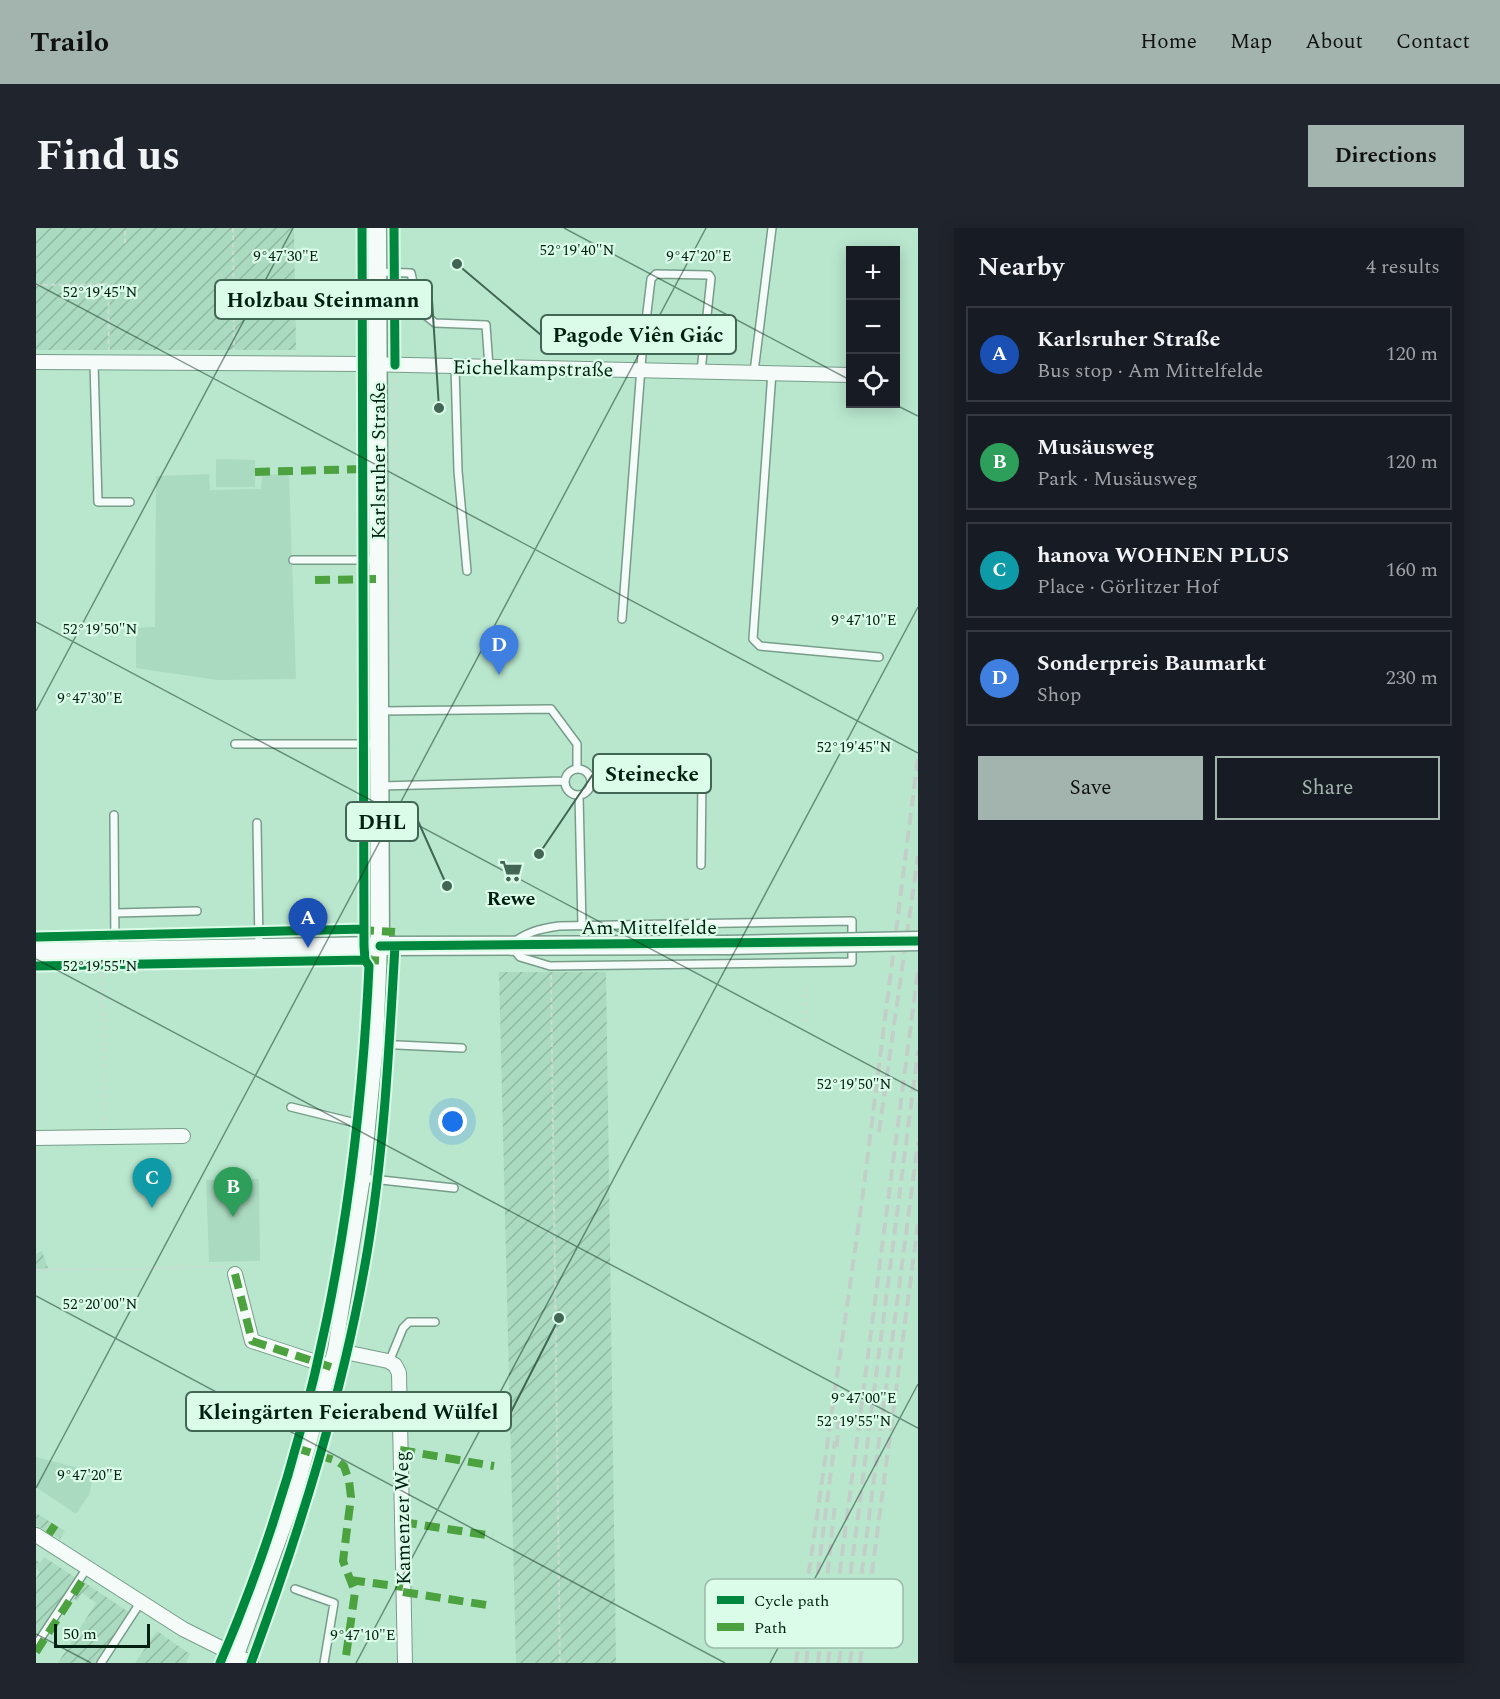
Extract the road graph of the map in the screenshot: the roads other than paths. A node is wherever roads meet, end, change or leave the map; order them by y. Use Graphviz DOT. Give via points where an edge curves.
graph roads {
  1 [pos="377,228"];
  2 [pos="772,228"];
  3 [pos="378,272"];
  4 [pos="36,363"];
  5 [pos="94,363"];
  6 [pos="378,365"];
  7 [pos="455,367"];
  8 [pos="489,367"];
  9 [pos="643,369"];
  10 [pos="701,371"];
  11 [pos="754,372"];
  12 [pos="772,372"];
  13 [pos="846,375"];
  14 [pos="130,502"];
  15 [pos="293,560"];
  16 [pos="378,560"];
  17 [pos="467,571"];
  18 [pos="622,619"];
  19 [pos="879,657"];
  20 [pos="378,711"];
  21 [pos="235,744"];
  22 [pos="378,744"];
  23 [pos="577,769"];
  24 [pos="591,780"];
  25 [pos="564,781"];
  26 [pos="378,786"];
  27 [pos="579,795"];
  28 [pos="114,814"];
  29 [pos="257,823"];
  30 [pos="701,865"];
  31 [pos="197,910"];
  32 [pos="116,913"];
  33 [pos="582,926"];
  34 [pos="918,941"];
  35 [pos="510,945"];
  36 [pos="380,946"];
  37 [pos="259,949"];
  38 [pos="115,951"];
  39 [pos="36,952"];
  40 [pos="376,1044"];
  41 [pos="462,1048"];
  42 [pos="291,1107"];
  43 [pos="368,1126"];
  44 [pos="183,1136"];
  45 [pos="36,1138"];
  46 [pos="363,1178"];
  47 [pos="454,1188"];
  48 [pos="235,1274"];
  49 [pos="435,1322"];
  50 [pos="335,1350"];
  51 [pos="389,1362"];
  52 [pos="331,1367"];
  53 [pos="36,1535"];
  54 [pos="87,1568"];
  55 [pos="295,1588"];
  56 [pos="140,1603"];
  57 [pos="36,1645"];
  58 [pos="235,1660"];
  59 [pos="101,1663"];
  60 [pos="251,1663"];
  61 [pos="324,1663"];
  62 [pos="405,1663"];
  1 -- 3 [label="street, Karlsruher Straße"];
  2 -- 11 [label="lane"];
  3 -- 6 [label="street, Karlsruher Straße"];
  3 -- 8 [label="lane" via="411,273 419,310 435,323 486,325"];
  4 -- 5 [label="street, Eichelkampstraße"];
  5 -- 6 [label="street, Eichelkampstraße"];
  5 -- 14 [label="lane" via="98,502"];
  6 -- 7 [label="street, Eichelkampstraße"];
  6 -- 16 [label="street, Karlsruher Straße"];
  7 -- 8 [label="street, Eichelkampstraße"];
  7 -- 17 [label="lane" via="458,471"];
  8 -- 9 [label="street, Eichelkampstraße"];
  9 -- 10 [label="street, Eichelkampstraße"];
  9 -- 10 [label="lane" via="651,279 656,274 709,275"];
  9 -- 18 [label="lane"];
  10 -- 11 [label="street, Eichelkampstraße"];
  11 -- 12 [label="street, Eichelkampstraße"];
  12 -- 13 [label="street, Eichelkampstraße"];
  12 -- 19 [label="lane" via="753,639 760,646"];
  15 -- 16 [label="lane"];
  16 -- 20 [label="street, Karlsruher Straße"];
  20 -- 22 [label="street, Karlsruher Straße"];
  20 -- 23 [label="lane" via="551,709 577,744"];
  21 -- 22 [label="lane"];
  22 -- 26 [label="street, Karlsruher Straße"];
  23 -- 24 [label="lane" via="584,770"];
  23 -- 25 [label="lane" via="567,774"];
  24 -- 27 [label="lane" via="589,788"];
  24 -- 30 [label="lane" via="702,777"];
  25 -- 26 [label="lane"];
  25 -- 27 [label="lane" via="568,791"];
  26 -- 36 [label="street, Karlsruher Straße"];
  27 -- 33 [label="lane"];
  28 -- 32 [label="lane"];
  29 -- 37 [label="lane"];
  31 -- 32 [label="lane"];
  32 -- 38 [label="lane"];
  33 -- 35 [label="lane, Am Mittelfelde" via="538,929"];
  33 -- 35 [label="lane, Am Mittelfelde" via="852,921 852,963 550,966 519,957"];
  34 -- 35 [label="street, Am Mittelfelde, bridge"];
  35 -- 36 [label="street, Am Mittelfelde"];
  36 -- 37 [label="street, Am Mittelfelde"];
  36 -- 40 [label="street"];
  37 -- 38 [label="street, Am Mittelfelde"];
  38 -- 39 [label="street, Am Mittelfelde"];
  40 -- 41 [label="lane"];
  40 -- 43 [label="street"];
  42 -- 43 [label="lane"];
  43 -- 46 [label="street"];
  44 -- 45 [label="street"];
  46 -- 47 [label="lane"];
  46 -- 50 [label="street"];
  48 -- 52 [label="street" via="252,1341"];
  49 -- 51 [label="lane" via="409,1322"];
  50 -- 51 [label="street"];
  50 -- 52 [label="street"];
  51 -- 62 [label="street, Kamenzer Weg" via="399,1372"];
  52 -- 58 [label="street" via="293,1501"];
  53 -- 54 [label="street"];
  54 -- 56 [label="street"];
  54 -- 57 [label="lane"];
  55 -- 61 [label="lane" via="334,1603"];
  56 -- 58 [label="street"];
  56 -- 59 [label="lane"];
  58 -- 60 [label="street"];
}
